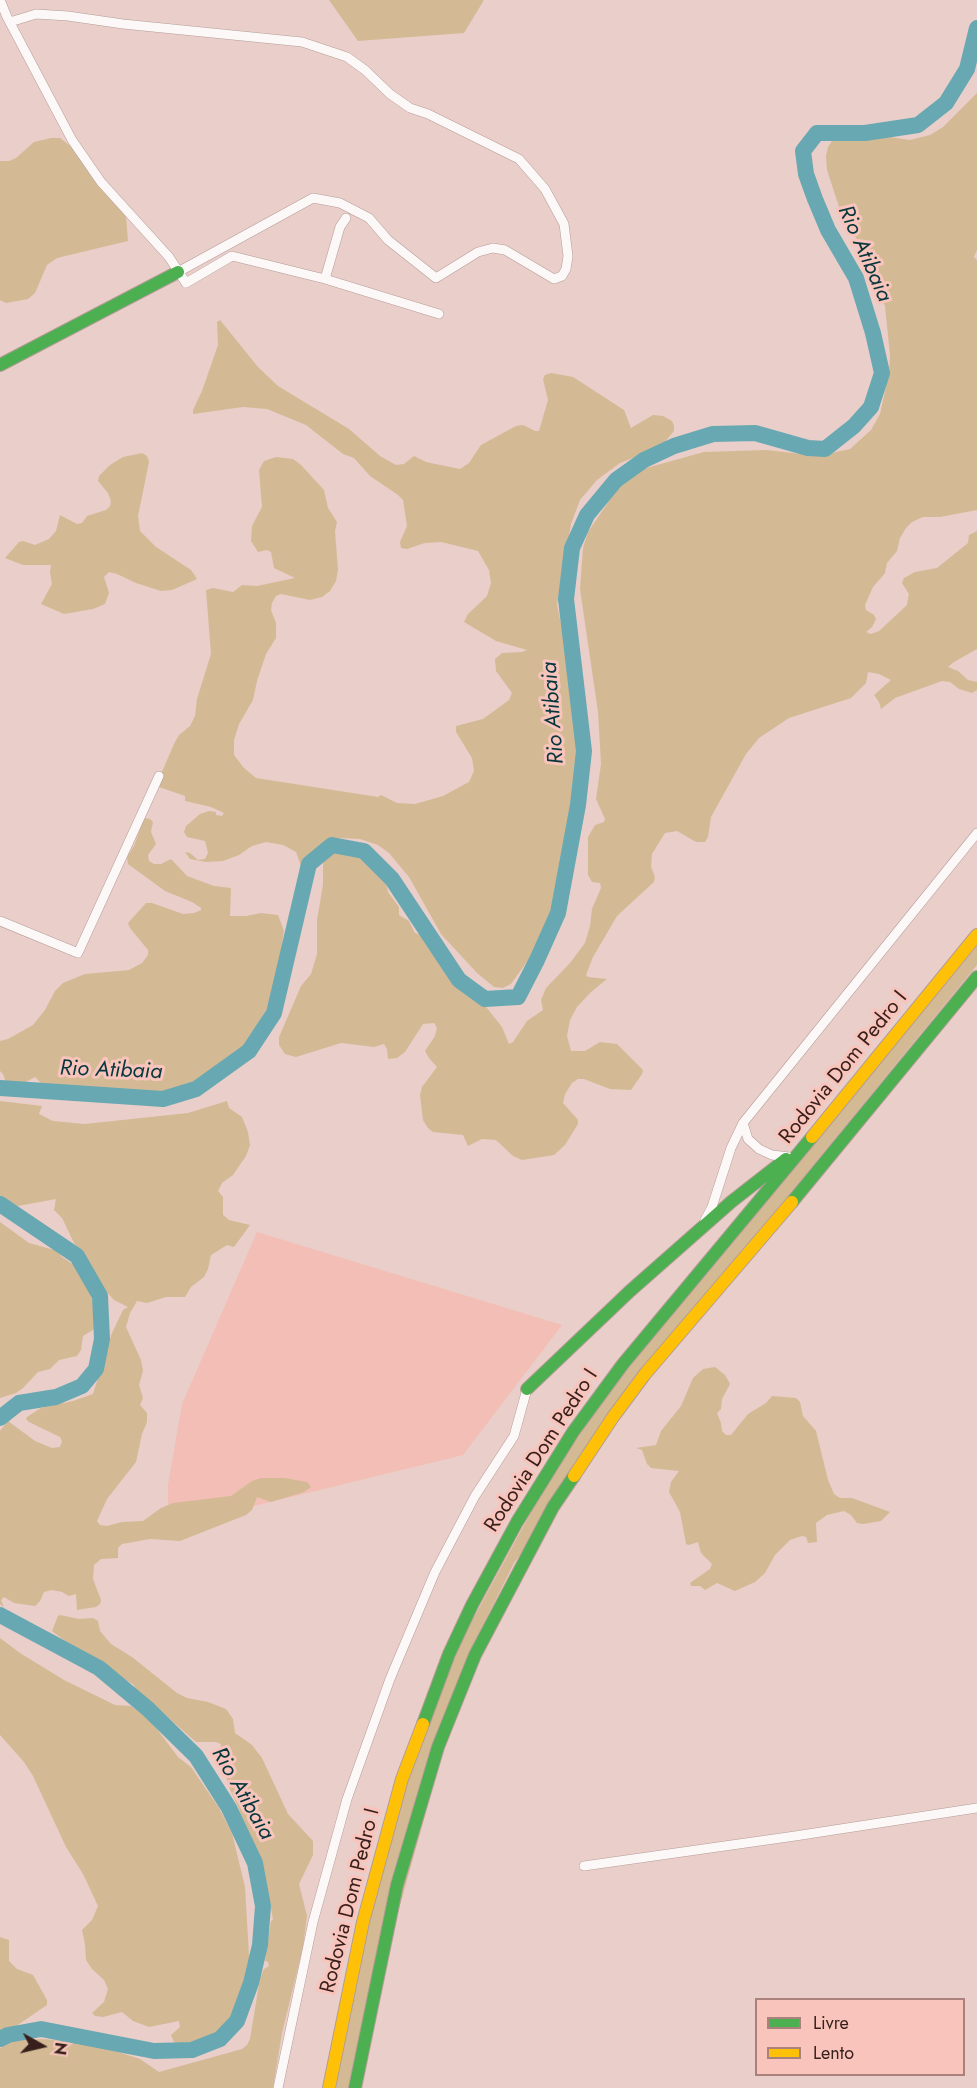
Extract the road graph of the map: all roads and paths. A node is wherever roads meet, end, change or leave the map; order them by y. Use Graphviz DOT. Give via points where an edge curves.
graph roads {
  1 [pos="0,0"];
  2 [pos="10,22"];
  3 [pos="346,218"];
  4 [pos="178,272"];
  5 [pos="325,279"];
  6 [pos="440,314"];
  7 [pos="0,365"];
  8 [pos="159,776"];
  9 [pos="977,833"];
  10 [pos="0,921"];
  11 [pos="977,935"];
  12 [pos="977,976"];
  13 [pos="843,1101"];
  14 [pos="743,1123"];
  15 [pos="789,1157"];
  16 [pos="700,1230"];
  17 [pos="527,1389"];
  18 [pos="977,1808"];
  19 [pos="584,1866"];
  20 [pos="278,2088"];
  21 [pos="329,2088"];
  22 [pos="355,2088"];
  1 -- 2 [label="street"];
  2 -- 4 [label="street" via="72,140 101,182"];
  2 -- 4 [label="street" via="36,14 68,16 302,42 346,57 410,108 519,159 545,189 564,224 568,256 562,276 554,279 505,250 493,248 478,252 436,278 388,240 369,218 340,203 313,198"];
  3 -- 5 [label="street" via="340,226"];
  4 -- 5 [label="street" via="186,283 232,256"];
  4 -- 7 [label="main road"];
  5 -- 6 [label="street"];
  8 -- 10 [label="street" via="78,953"];
  9 -- 14 [label="street"];
  11 -- 13 [label="main road, Rodovia Dom Pedro I"];
  12 -- 22 [label="main road, Rodovia Dom Pedro I" via="645,1374 553,1507 475,1655 438,1747 397,1886"];
  13 -- 15 [label="main road"];
  13 -- 21 [label="main road, Rodovia Dom Pedro I" via="602,1391 543,1478 477,1596 435,1689 402,1779 363,1922"];
  14 -- 15 [label="street" via="748,1138 759,1149"];
  14 -- 16 [label="street"];
  15 -- 16 [label="main road"];
  16 -- 17 [label="main road"];
  17 -- 20 [label="street" via="514,1436 474,1496 435,1572 354,1777 313,1922"];
  18 -- 19 [label="street"];
}
